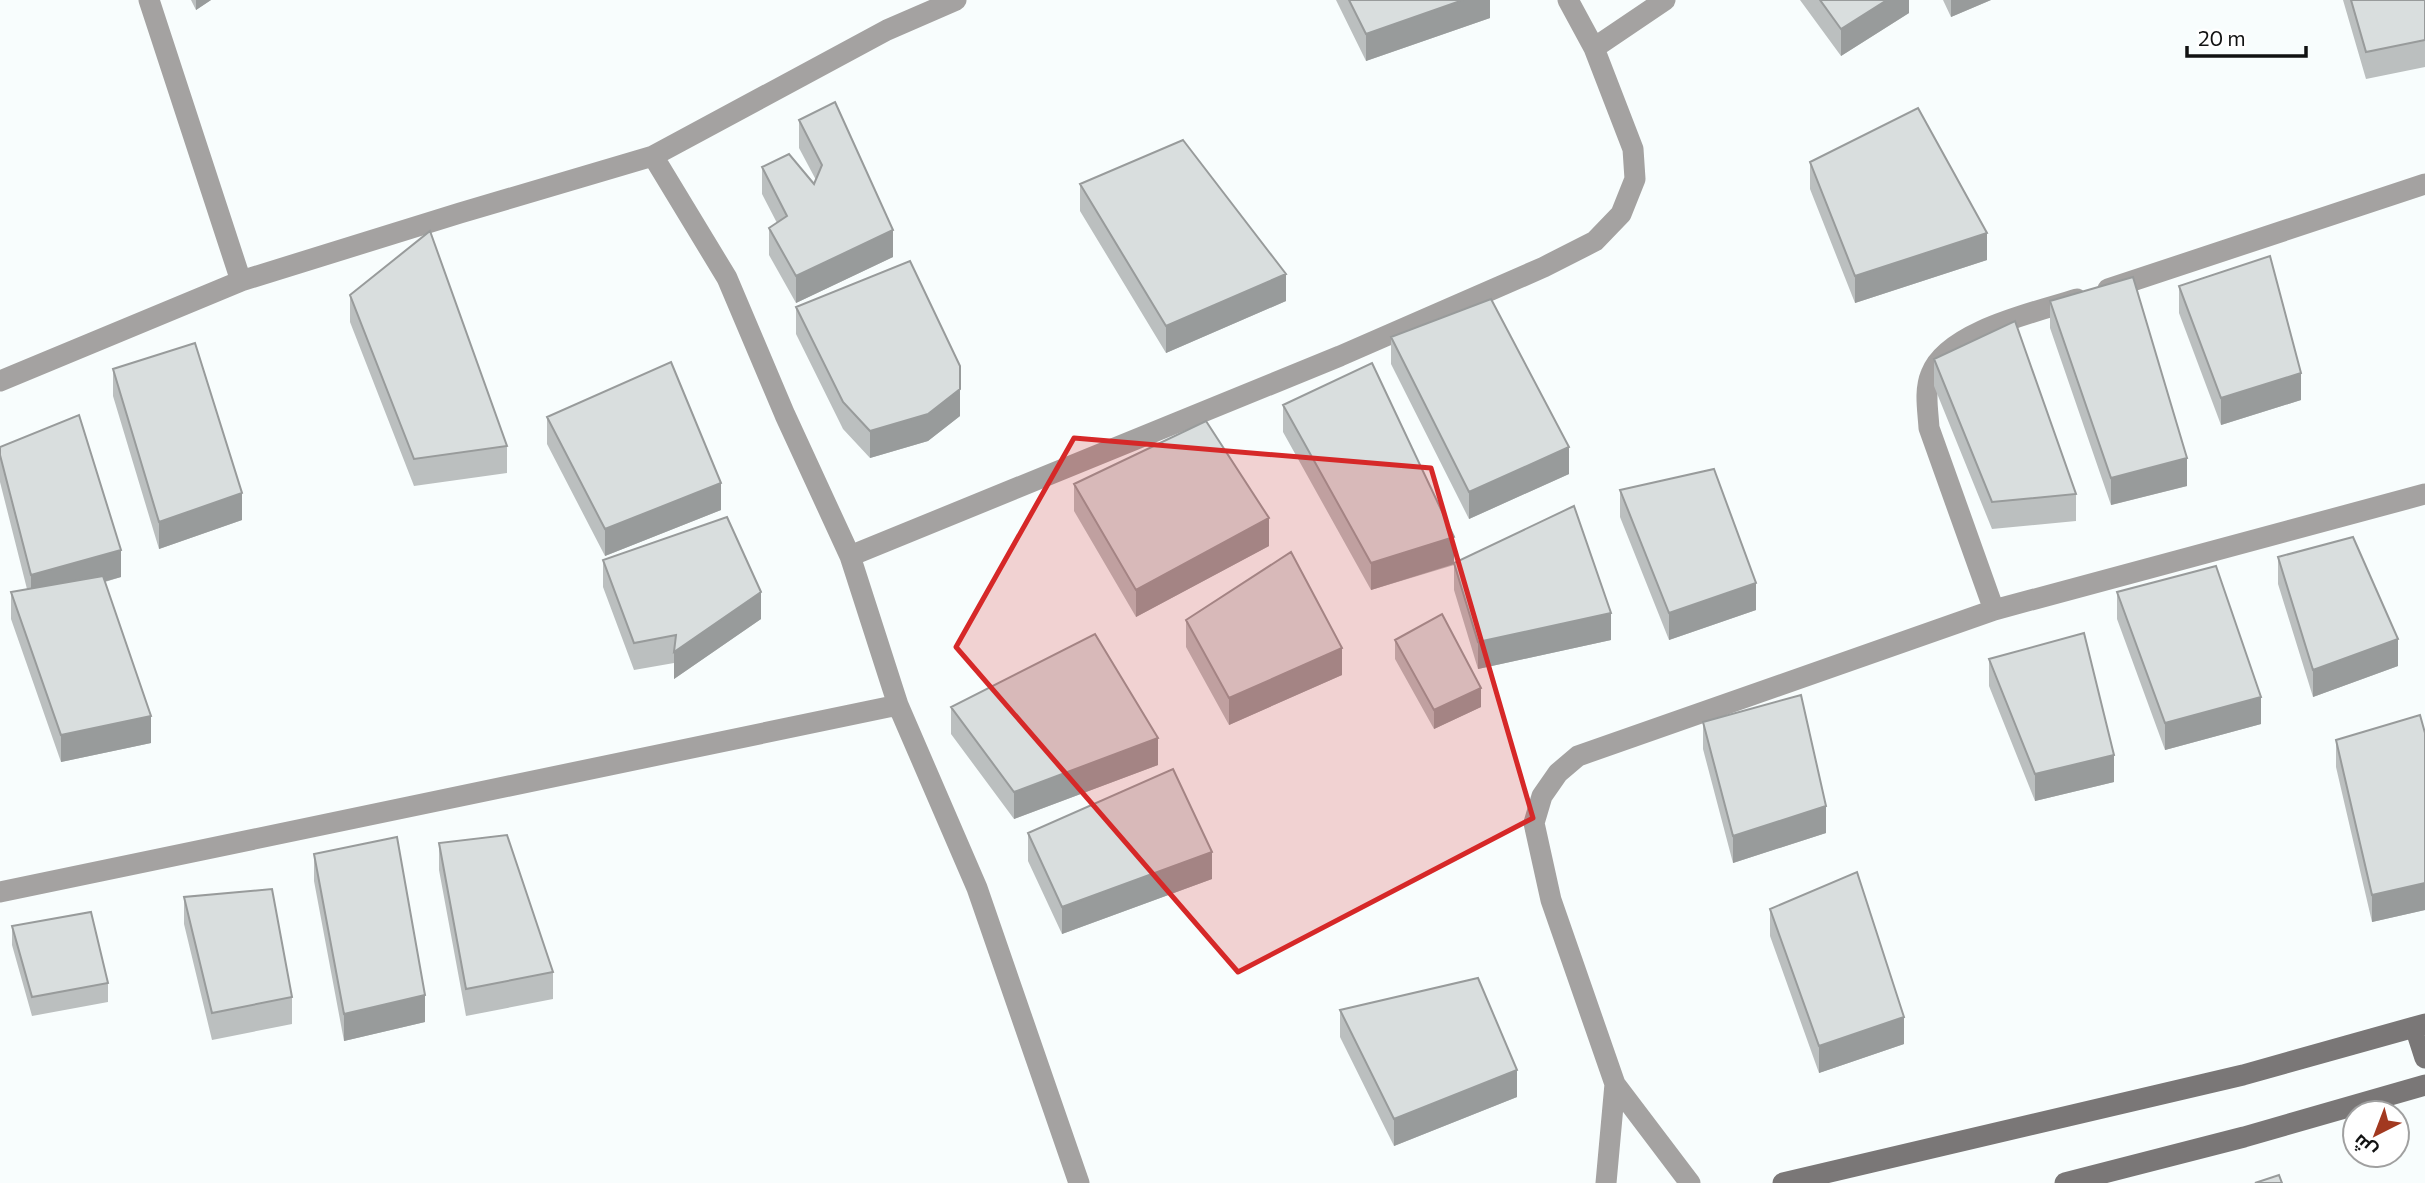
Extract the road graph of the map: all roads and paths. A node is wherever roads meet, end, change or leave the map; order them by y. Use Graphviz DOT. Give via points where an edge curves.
graph roads {
  1 [pos="149,0"];
  2 [pos="956,0"];
  3 [pos="1568,0"];
  4 [pos="1665,0"];
  5 [pos="1594,48"];
  6 [pos="653,156"];
  7 [pos="2425,184"];
  8 [pos="242,281"];
  9 [pos="0,381"];
  10 [pos="2425,494"];
  11 [pos="850,556"];
  12 [pos="1994,610"];
  13 [pos="898,705"];
  14 [pos="0,892"];
  15 [pos="2420,1026"];
  16 [pos="2425,1058"];
  17 [pos="1615,1084"];
  18 [pos="2425,1085"];
  19 [pos="2094,1180"];
  20 [pos="1079,1183"];
  21 [pos="1606,1183"];
  22 [pos="1690,1183"];
  23 [pos="1783,1183"];
  24 [pos="2065,1183"];
  1 -- 8 [label="street"];
  2 -- 6 [label="street" via="887,30"];
  3 -- 5 [label="street"];
  4 -- 5 [label="street"];
  5 -- 11 [label="street" via="1633,149 1635,179 1621,214 1595,241 1340,356"];
  6 -- 8 [label="street"];
  6 -- 11 [label="street" via="727,278"];
  7 -- 12 [label="street" via="1981,331 1943,353 1931,373 1926,397 1929,428"];
  8 -- 9 [label="street"];
  10 -- 12 [label="street"];
  11 -- 13 [label="street"];
  12 -- 17 [label="street" via="1578,756 1558,774 1542,796 1534,823 1551,900"];
  13 -- 14 [label="street"];
  13 -- 20 [label="street" via="977,888"];
  15 -- 16 [label="main road"];
  15 -- 23 [label="main road" via="2244,1075"];
  17 -- 21 [label="street"];
  17 -- 22 [label="street"];
  18 -- 19 [label="main road"];
  19 -- 24 [label="main road"];
}
